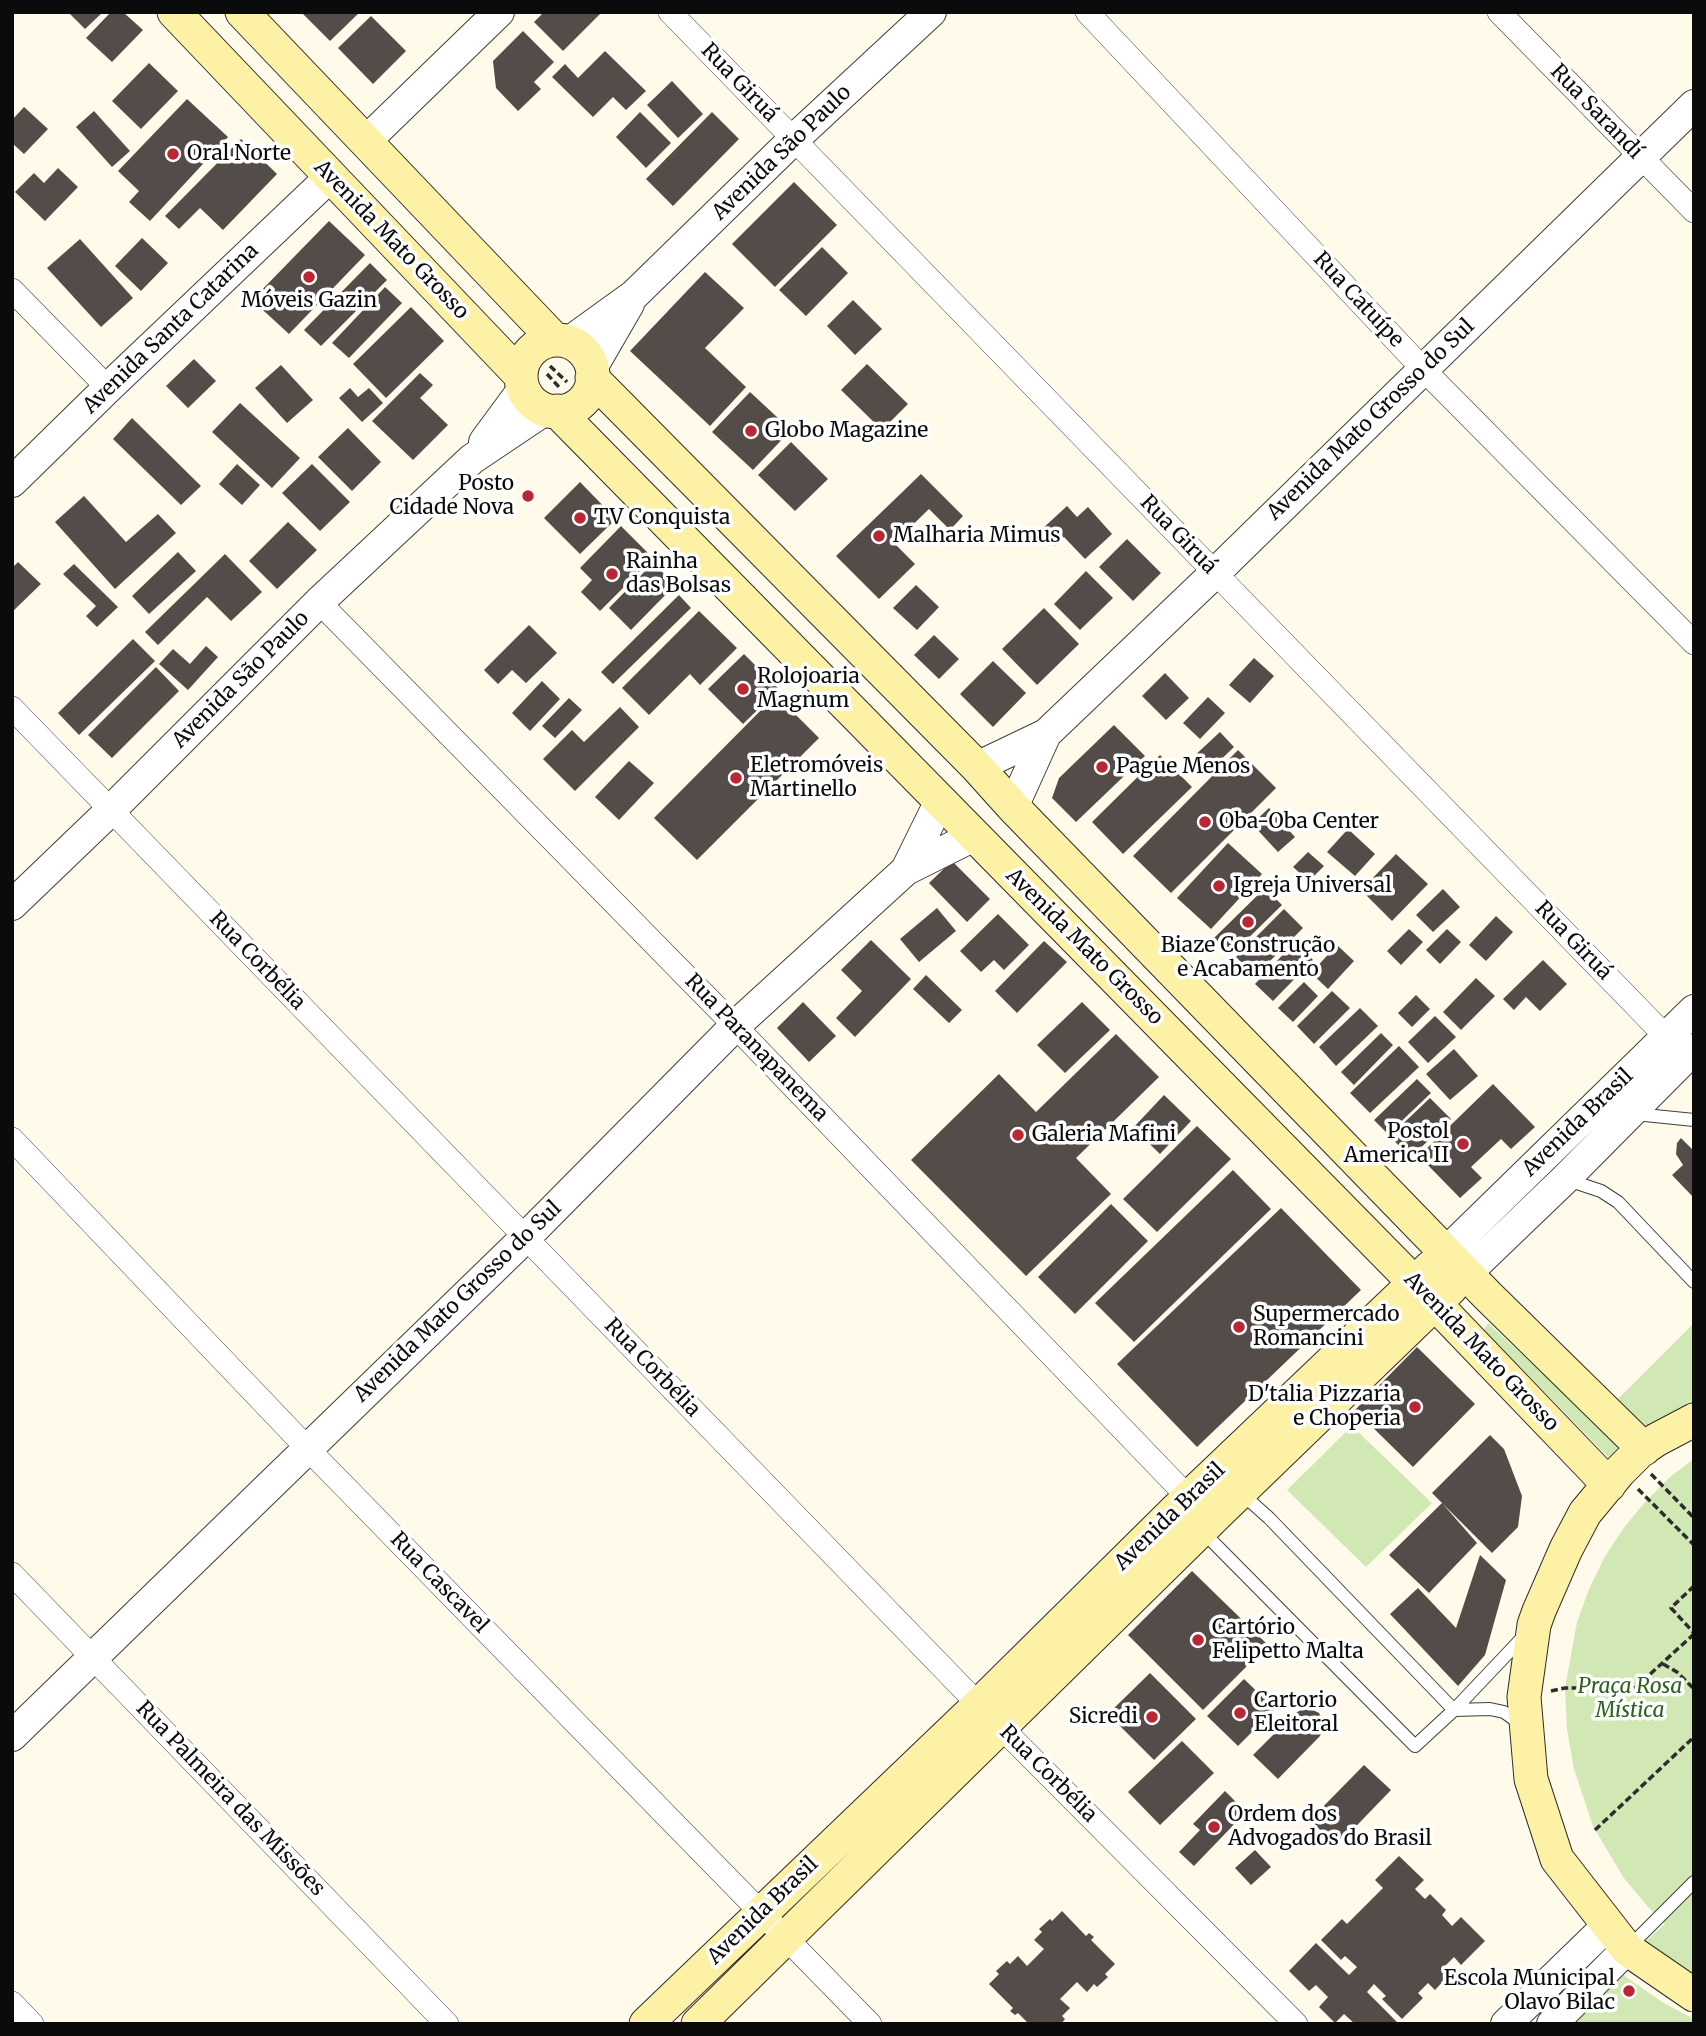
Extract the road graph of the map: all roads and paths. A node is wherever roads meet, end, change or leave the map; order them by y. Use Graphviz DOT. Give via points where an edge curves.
graph roads {
  1 [pos="174,12"];
  2 [pos="242,12"];
  3 [pos="499,12"];
  4 [pos="670,12"];
  5 [pos="931,12"];
  6 [pos="1087,12"];
  7 [pos="1499,12"];
  8 [pos="1694,105"];
  9 [pos="793,140"];
  10 [pos="366,142"];
  11 [pos="1641,157"];
  12 [pos="331,177"];
  13 [pos="1694,211"];
  14 [pos="12,290"];
  15 [pos="634,295"];
  16 [pos="562,341"];
  17 [pos="1423,369"];
  18 [pos="592,373"];
  19 [pos="108,388"];
  20 [pos="537,396"];
  21 [pos="12,482"];
  22 [pos="1215,573"];
  23 [pos="319,602"];
  24 [pos="1694,643"];
  25 [pos="12,708"];
  26 [pos="1046,734"];
  27 [pos="977,767"];
  28 [pos="940,800"];
  29 [pos="1013,807"];
  30 [pos="111,810"];
  31 [pos="975,836"];
  32 [pos="906,870"];
  33 [pos="12,905"];
  34 [pos="1694,1010"];
  35 [pos="735,1026"];
  36 [pos="1682,1048"];
  37 [pos="1631,1114"];
  38 [pos="1694,1120"];
  39 [pos="12,1139"];
  40 [pos="1565,1179"];
  41 [pos="526,1237"];
  42 [pos="1455,1263"];
  43 [pos="1694,1282"];
  44 [pos="1424,1293"];
  45 [pos="1694,1420"];
  46 [pos="308,1449"];
  47 [pos="1627,1466"];
  48 [pos="1241,1493"];
  49 [pos="1189,1498"];
  50 [pos="1694,1518"];
  51 [pos="1201,1530"];
  52 [pos="1694,1545"];
  53 [pos="12,1574"];
  54 [pos="1694,1586"];
  55 [pos="1534,1625"];
  56 [pos="1694,1634"];
  57 [pos="93,1658"];
  58 [pos="1662,1664"];
  59 [pos="1694,1689"];
  60 [pos="1538,1693"];
  61 [pos="1454,1710"];
  62 [pos="990,1716"];
  63 [pos="1526,1728"];
  64 [pos="12,1736"];
  65 [pos="1694,1737"];
  66 [pos="1595,1830"];
  67 [pos="1694,1882"];
  68 [pos="760,1913"];
  69 [pos="1617,1937"];
  70 [pos="786,1938"];
  71 [pos="1694,1995"];
  72 [pos="12,2003"];
  73 [pos="32,2024"];
  74 [pos="447,2024"];
  75 [pos="646,2024"];
  76 [pos="698,2024"];
  77 [pos="870,2024"];
  78 [pos="1296,2024"];
  79 [pos="1506,2024"];
  80 [pos="1552,2024"];
  1 -- 12 [label="main road, Avenida Mato Grosso"];
  2 -- 10 [label="main road"];
  3 -- 10 [label="street"];
  4 -- 9 [label="street, Rua Giruá"];
  5 -- 9 [label="street, Avenida São Paulo"];
  6 -- 17 [label="street, Rua Catuípe"];
  7 -- 11 [label="street, Rua Sarandí"];
  8 -- 11 [label="street, Avenida Mato Grosso do Sul"];
  9 -- 15 [label="street, Avenida São Paulo"];
  9 -- 22 [label="street, Rua Giruá"];
  10 -- 16 [label="main road"];
  11 -- 13 [label="street, Rua Sarandí"];
  11 -- 17 [label="street, Avenida Mato Grosso do Sul"];
  12 -- 19 [label="street, Avenida Santa Catarina"];
  12 -- 20 [label="main road, Avenida Mato Grosso"];
  14 -- 19 [label="street"];
  15 -- 16 [label="street, Avenida São Paulo"];
  15 -- 18 [label="street, Avenida São Paulo"];
  16 -- 18 [label="main road" via="583,351"];
  16 -- 20 [label="main road" via="546,342 525,359"];
  17 -- 22 [label="street, Avenida Mato Grosso do Sul"];
  17 -- 24 [label="street, Rua Catuípe"];
  18 -- 20 [label="main road" via="585,398 577,405"];
  18 -- 27 [label="main road, Avenida Mato Grosso"];
  19 -- 21 [label="street, Avenida Santa Catarina"];
  20 -- 23 [label="street, Avenida São Paulo"];
  20 -- 28 [label="main road, Avenida Mato Grosso"];
  22 -- 26 [label="street, Avenida Mato Grosso do Sul"];
  22 -- 36 [label="street, Rua Giruá"];
  23 -- 30 [label="street, Avenida São Paulo"];
  23 -- 35 [label="street, Rua Paranapanema"];
  25 -- 30 [label="street, Rua Corbélia"];
  26 -- 27 [label="street"];
  26 -- 29 [label="street"];
  27 -- 29 [label="main road, Avenida Mato Grosso"];
  28 -- 31 [label="main road, Avenida Mato Grosso"];
  28 -- 32 [label="street"];
  29 -- 42 [label="main road, Avenida Mato Grosso"];
  30 -- 33 [label="street, Avenida São Paulo"];
  30 -- 41 [label="street, Rua Corbélia"];
  31 -- 32 [label="street"];
  31 -- 44 [label="main road, Avenida Mato Grosso"];
  32 -- 35 [label="street, Avenida Mato Grosso do Sul"];
  34 -- 36 [label="street, Avenida Brasil"];
  35 -- 41 [label="street, Avenida Mato Grosso do Sul"];
  35 -- 49 [label="street, Rua Paranapanema"];
  36 -- 37 [label="street, Avenida Brasil"];
  36 -- 42 [label="street, Avenida Brasil"];
  37 -- 38 [label="lane"];
  37 -- 40 [label="street, Avenida Brasil"];
  39 -- 46 [label="street, Rua Cascavel"];
  40 -- 42 [label="street, Avenida Brasil"];
  40 -- 43 [label="lane" via="1618,1202"];
  41 -- 46 [label="street, Avenida Mato Grosso do Sul"];
  41 -- 62 [label="street, Rua Corbélia"];
  42 -- 44 [label="main road, Avenida Brasil"];
  42 -- 47 [label="main road, Avenida Mato Grosso"];
  44 -- 47 [label="main road, Avenida Mato Grosso"];
  44 -- 48 [label="main road, Avenida Brasil"];
  44 -- 49 [label="main road, Avenida Brasil"];
  45 -- 47 [label="main road"];
  46 -- 57 [label="street, Avenida Mato Grosso do Sul"];
  46 -- 68 [label="street, Rua Cascavel"];
  47 -- 50 [label="path"];
  47 -- 52 [label="path"];
  47 -- 55 [label="main road" via="1586,1513"];
  48 -- 51 [label="main road, Avenida Brasil"];
  48 -- 61 [label="lane"];
  49 -- 62 [label="main road, Avenida Brasil"];
  51 -- 61 [label="lane" via="1415,1746"];
  51 -- 62 [label="main road, Avenida Brasil"];
  53 -- 57 [label="street, Rua Palmeira das Missões"];
  54 -- 56 [label="path" via="1671,1608"];
  55 -- 61 [label="lane"];
  55 -- 63 [label="main road" via="1524,1693"];
  56 -- 58 [label="path"];
  57 -- 64 [label="street, Avenida Mato Grosso do Sul"];
  57 -- 74 [label="street, Rua Palmeira das Missões"];
  58 -- 59 [label="path"];
  58 -- 60 [label="path" via="1634,1688 1565,1688"];
  61 -- 63 [label="lane" via="1504,1712"];
  62 -- 68 [label="main road, Avenida Brasil"];
  62 -- 70 [label="main road, Avenida Brasil"];
  62 -- 78 [label="street, Rua Corbélia"];
  63 -- 69 [label="main road" via="1531,1779 1557,1859"];
  65 -- 66 [label="path"];
  67 -- 69 [label="lane"];
  68 -- 70 [label="street, Rua Cascavel"];
  68 -- 75 [label="main road, Avenida Brasil"];
  69 -- 71 [label="main road"];
  69 -- 79 [label="street"];
  69 -- 80 [label="street"];
  70 -- 76 [label="main road, Avenida Brasil"];
  70 -- 77 [label="street, Rua Cascavel"];
  72 -- 73 [label="street"];
}
